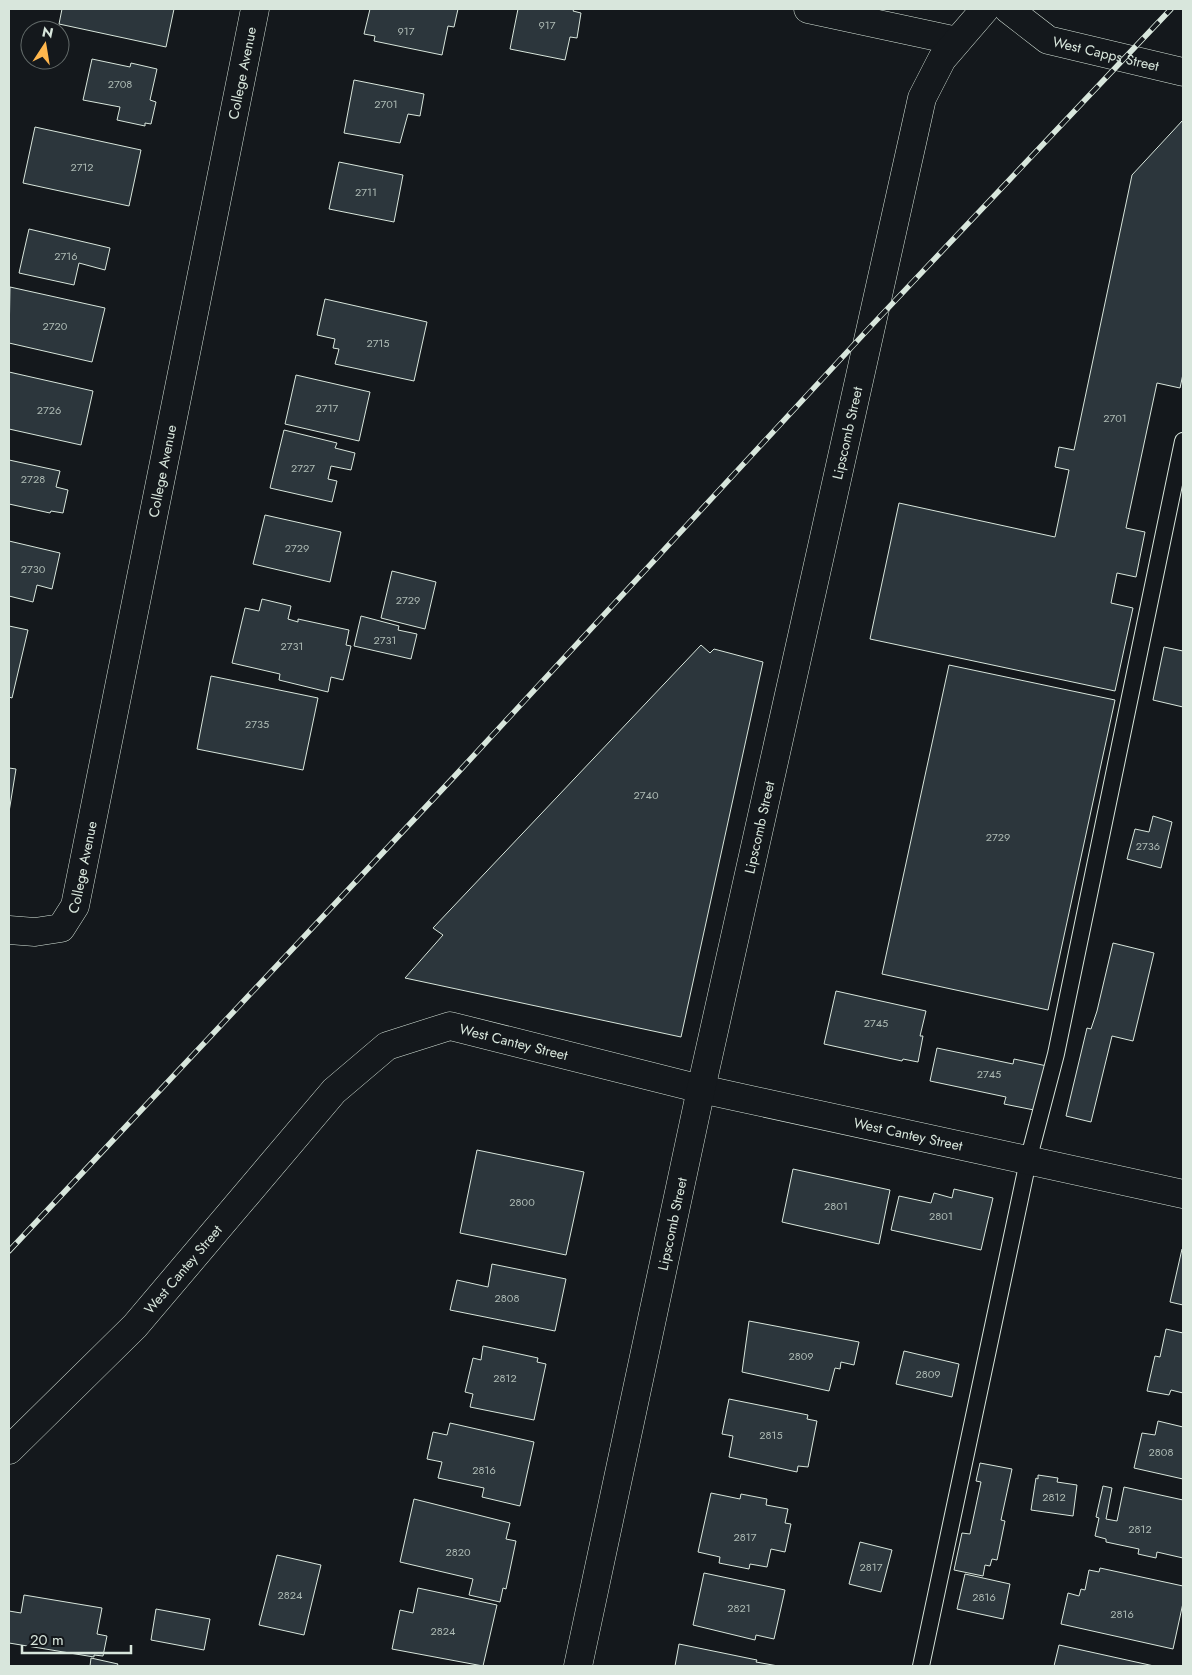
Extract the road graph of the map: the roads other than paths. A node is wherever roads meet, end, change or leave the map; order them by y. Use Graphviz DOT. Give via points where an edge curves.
graph roads {
  1 [pos="255,9"];
  2 [pos="808,9"];
  3 [pos="985,9"];
  4 [pos="1008,9"];
  5 [pos="957,41"];
  6 [pos="1183,72"];
  7 [pos="1183,440"];
  8 [pos="9,930"];
  9 [pos="701,1089"];
  10 [pos="1028,1161"];
  11 [pos="1183,1194"];
  12 [pos="9,1450"];
  13 [pos="578,1666"];
  14 [pos="921,1666"];
  1 -- 8 [label="street, College Avenue" via="75,906 61,928 35,932"];
  2 -- 5 [label="street"];
  3 -- 5 [label="street, Lipscomb Street"];
  4 -- 6 [label="street, West Capps Street" via="1048,40"];
  5 -- 9 [label="street, Lipscomb Street" via="942,59 922,98"];
  7 -- 10 [label="lane" via="1056,1054"];
  9 -- 10 [label="street, West Cantey Street"];
  9 -- 12 [label="street, West Cantey Street" via="450,1026 387,1046 334,1091 135,1326"];
  9 -- 13 [label="street, Lipscomb Street"];
  10 -- 11 [label="street, West Cantey Street"];
  10 -- 14 [label="lane"];
}
